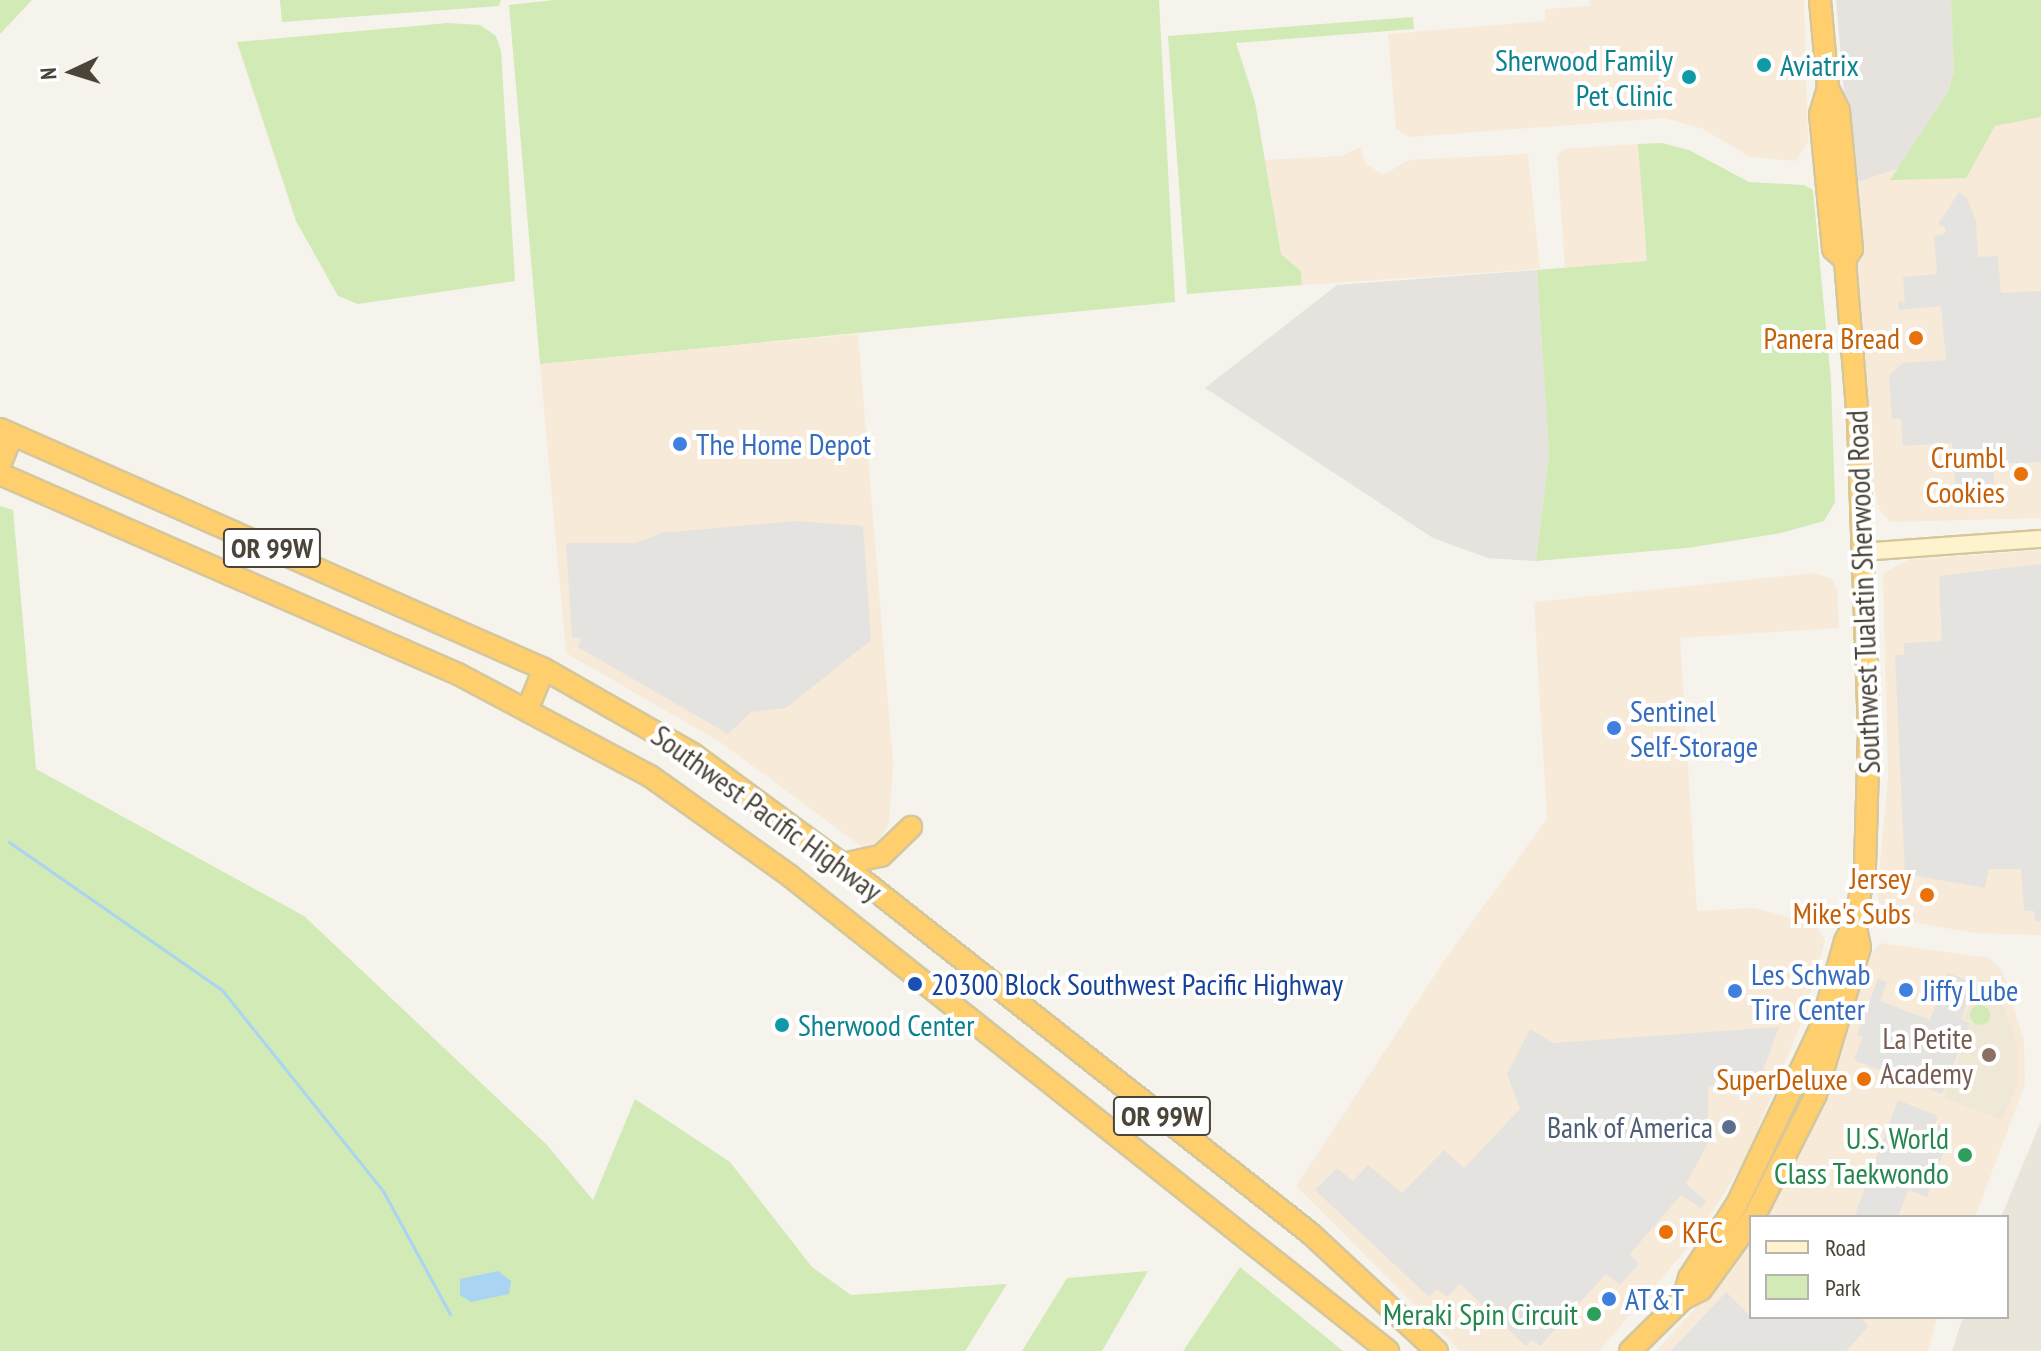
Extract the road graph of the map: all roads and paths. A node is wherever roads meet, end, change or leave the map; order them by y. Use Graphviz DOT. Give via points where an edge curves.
graph roads {
  1 [pos="1820,0"];
  2 [pos="6,432"];
  3 [pos="0,465"];
  4 [pos="0,474"];
  5 [pos="2041,539"];
  6 [pos="1862,552"];
  7 [pos="544,669"];
  8 [pos="528,708"];
  9 [pos="911,827"];
  10 [pos="842,864"];
  11 [pos="1855,923"];
  12 [pos="1785,1104"];
  13 [pos="1757,1213"];
  14 [pos="1749,1224"];
  15 [pos="1683,1299"];
  16 [pos="1388,1351"];
  17 [pos="1437,1351"];
  18 [pos="1630,1351"];
  1 -- 6 [label="highway, Southwest Tualatin Sherwood Road" via="1828,88 1820,114 1833,249 1845,260"];
  2 -- 3 [label="highway"];
  2 -- 7 [label="highway, Southwest Pacific Highway / OR 99W"];
  4 -- 8 [label="highway, Southwest Pacific Highway / OR 99W"];
  5 -- 6 [label="main road"];
  6 -- 11 [label="highway, Southwest Tualatin Sherwood Road" via="1870,781"];
  7 -- 8 [label="highway"];
  7 -- 10 [label="highway, Southwest Pacific Highway / OR 99W" via="693,754"];
  8 -- 16 [label="highway, Southwest Pacific Highway / OR 99W" via="628,762 741,838"];
  9 -- 10 [label="highway" via="881,856"];
  10 -- 17 [label="highway, Southwest Pacific Highway / OR 99W" via="1311,1234"];
  11 -- 12 [label="highway, Southwest Tualatin Sherwood Road" via="1821,1027"];
  11 -- 13 [label="highway, Southwest Tualatin Sherwood Road" via="1860,947 1836,1033 1806,1120"];
  12 -- 13 [label="highway" via="1787,1120"];
  12 -- 15 [label="highway, Southwest Tualatin Sherwood Road" via="1734,1209 1689,1278"];
  14 -- 15 [label="highway, Southwest Tualatin Sherwood Road" via="1701,1290"];
  15 -- 18 [label="highway, Southwest Tualatin Sherwood Road"];
}
